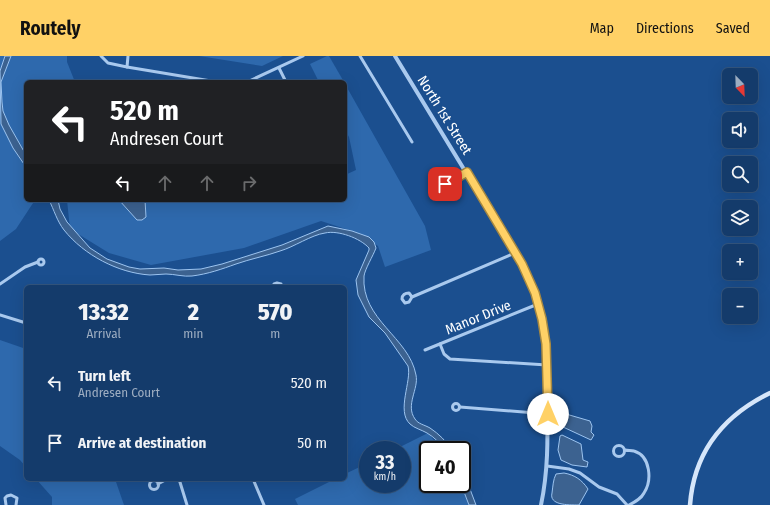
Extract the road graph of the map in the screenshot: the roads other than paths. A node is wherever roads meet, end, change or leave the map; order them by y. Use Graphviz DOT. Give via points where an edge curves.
graph roads {
  1 [pos="101,56"];
  2 [pos="128,56"];
  3 [pos="303,56"];
  4 [pos="360,56"];
  5 [pos="395,56"];
  6 [pos="127,67"];
  7 [pos="279,68"];
  8 [pos="205,80"];
  9 [pos="252,80"];
  10 [pos="285,80"];
  11 [pos="412,142"];
  12 [pos="467,172"];
  13 [pos="446,185"];
  14 [pos="515,253"];
  15 [pos="38,262"];
  16 [pos="0,284"];
  17 [pos="412,297"];
  18 [pos="538,304"];
  19 [pos="0,315"];
  20 [pos="24,322"];
  21 [pos="440,344"];
  22 [pos="425,350"];
  23 [pos="547,365"];
  24 [pos="770,394"];
  25 [pos="460,407"];
  26 [pos="548,414"];
  27 [pos="625,450"];
  28 [pos="547,466"];
  29 [pos="163,481"];
  30 [pos="180,481"];
  31 [pos="254,481"];
  32 [pos="158,484"];
  33 [pos="4,505"];
  34 [pos="16,505"];
  35 [pos="188,505"];
  36 [pos="264,505"];
  37 [pos="541,505"];
  38 [pos="628,505"];
  39 [pos="690,505"];
  1 -- 6 [label="street" via="108,63"];
  2 -- 6 [label="street"];
  3 -- 7 [label="street"];
  4 -- 11 [label="street"];
  5 -- 12 [label="street, North 1st Street"];
  6 -- 8 [label="street"];
  7 -- 9 [label="street"];
  7 -- 10 [label="street"];
  12 -- 13 [label="street"];
  12 -- 14 [label="street, North 1st Street"];
  14 -- 17 [label="street"];
  14 -- 18 [label="street, North 1st Street"];
  15 -- 16 [label="street" via="25,267"];
  18 -- 21 [label="street, Manor Drive"];
  18 -- 23 [label="street, North 1st Street" via="546,344"];
  19 -- 20 [label="street"];
  21 -- 22 [label="street, Manor Drive"];
  21 -- 23 [label="street" via="444,354 450,359"];
  23 -- 26 [label="street, North 1st Street"];
  24 -- 39 [label="main road" via="737,413 714,436 693,481"];
  25 -- 26 [label="street"];
  26 -- 28 [label="street, North 1st Street"];
  27 -- 38 [label="street" via="639,454 645,461 649,474 645,492"];
  28 -- 37 [label="street, North 1st Street"];
  28 -- 38 [label="street" via="580,472 599,487 617,494"];
  29 -- 32 [label="street"];
  30 -- 35 [label="street"];
  31 -- 36 [label="street"];
  33 -- 34 [label="street" via="6,498 12,495 17,499"];
}
